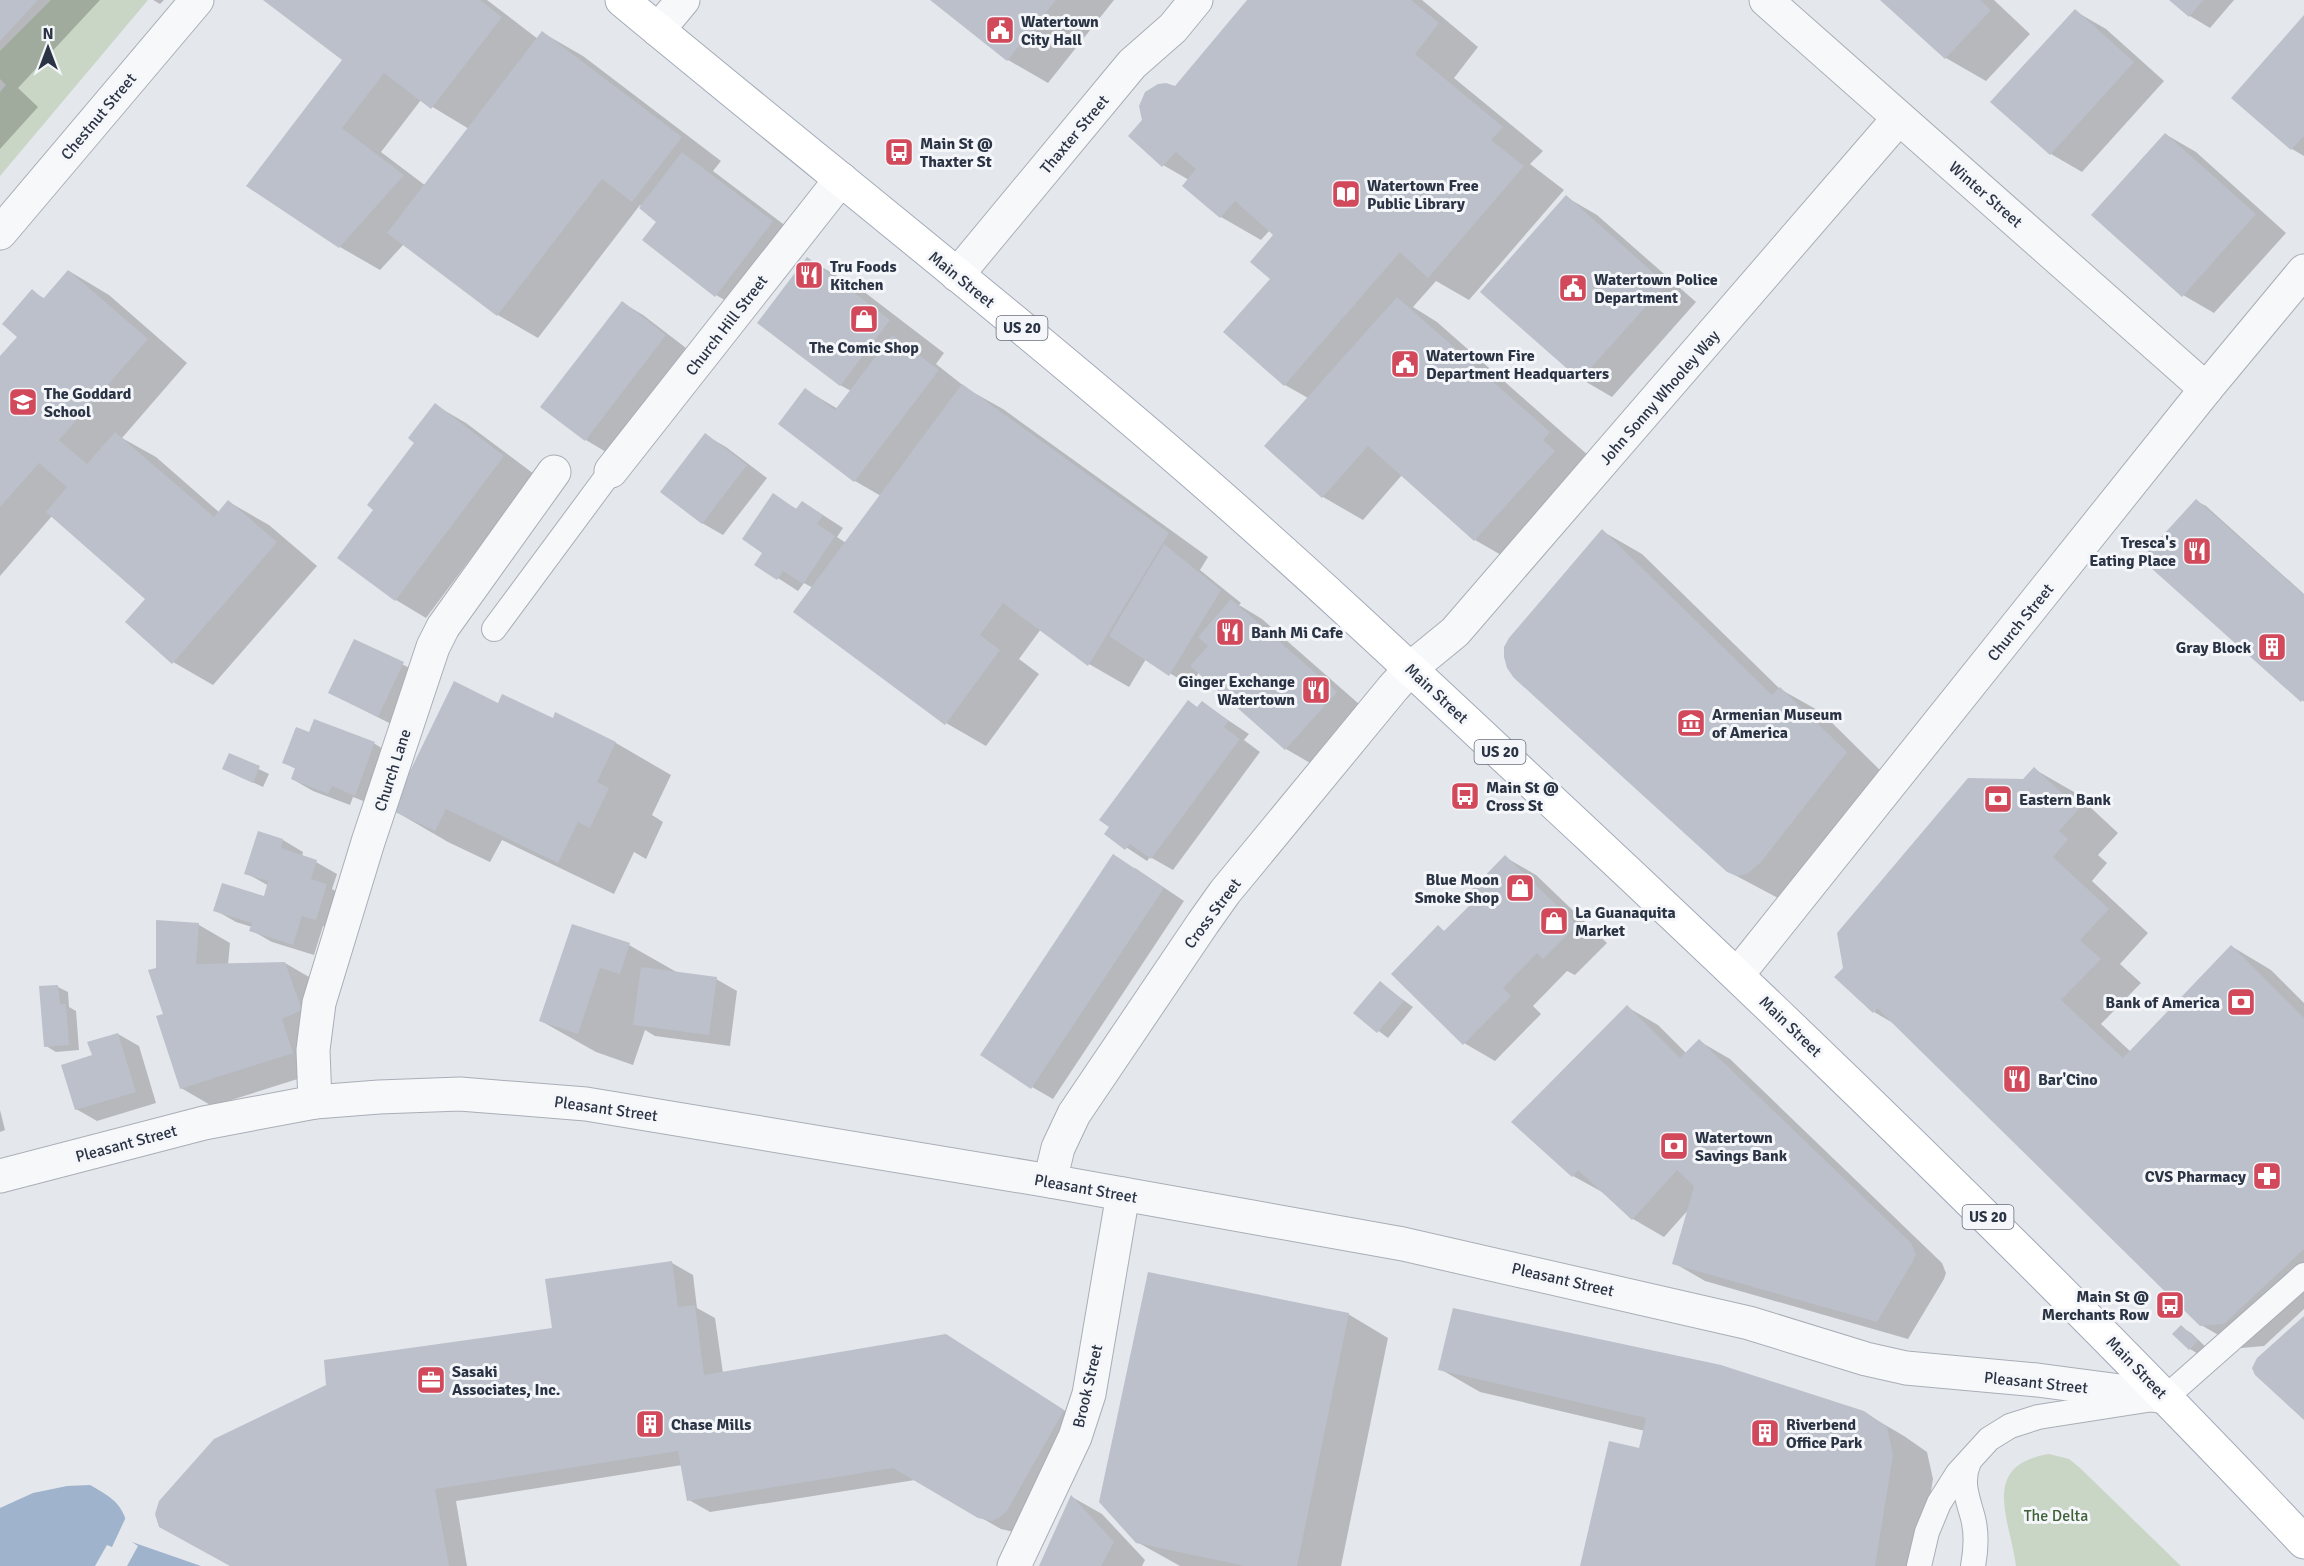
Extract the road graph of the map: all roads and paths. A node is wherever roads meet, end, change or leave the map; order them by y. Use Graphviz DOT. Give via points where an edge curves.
graph roads {
  1 [pos="196,0"];
  2 [pos="622,0"];
  3 [pos="683,0"];
  4 [pos="1196,0"];
  5 [pos="1766,0"];
  6 [pos="658,30"];
  7 [pos="1899,118"];
  8 [pos="841,179"];
  9 [pos="0,233"];
  10 [pos="2304,271"];
  11 [pos="957,274"];
  12 [pos="2206,389"];
  13 [pos="611,471"];
  14 [pos="554,472"];
  15 [pos="494,629"];
  16 [pos="1411,668"];
  17 [pos="1738,974"];
  18 [pos="315,1102"];
  19 [pos="0,1176"];
  20 [pos="1050,1181"];
  21 [pos="1123,1194"];
  22 [pos="2304,1275"];
  23 [pos="2166,1397"];
  24 [pos="1973,1455"];
  25 [pos="2266,1501"];
  26 [pos="2304,1542"];
  27 [pos="1014,1566"];
  28 [pos="1919,1566"];
  29 [pos="1973,1566"];
  30 [pos="2299,1566"];
  1 -- 9 [label="street, Chestnut Street"];
  2 -- 6 [label="main road, Main Street / US 20"];
  3 -- 6 [label="street"];
  4 -- 11 [label="street, Thaxter Street" via="1173,28 1132,64"];
  5 -- 7 [label="street, Winter Street"];
  6 -- 8 [label="main road, Main Street / US 20"];
  7 -- 12 [label="street, Winter Street"];
  7 -- 16 [label="street, John Sonny Whooley Way" via="1455,632"];
  8 -- 11 [label="main road, Main Street / US 20"];
  8 -- 13 [label="street, Church Hill Street"];
  10 -- 12 [label="street, Church Street"];
  11 -- 16 [label="main road, Main Street / US 20" via="1186,466"];
  12 -- 17 [label="street, Church Street"];
  13 -- 15 [label="lane"];
  14 -- 18 [label="street, Church Lane" via="443,627 433,647 319,1003 313,1050"];
  16 -- 17 [label="main road, Main Street / US 20"];
  16 -- 20 [label="street, Cross Street" via="1203,923 1074,1114 1058,1148"];
  17 -- 23 [label="main road, Main Street / US 20" via="2032,1260"];
  18 -- 19 [label="street, Pleasant Street" via="204,1123"];
  18 -- 20 [label="street, Pleasant Street" via="460,1094 586,1104"];
  20 -- 21 [label="street, Pleasant Street"];
  21 -- 23 [label="street, Pleasant Street" via="1453,1254 1749,1323 1906,1368"];
  21 -- 27 [label="street, Brook Street" via="1081,1422"];
  22 -- 23 [label="lane"];
  23 -- 24 [label="lane" via="2023,1421 1989,1439"];
  23 -- 25 [label="main road, Main Street / US 20"];
  24 -- 28 [label="lane" via="1933,1516"];
  24 -- 29 [label="lane" via="1967,1466 1965,1487 1975,1532"];
  25 -- 26 [label="main road, Main Street / US 20"];
  25 -- 30 [label="main road"];
}
